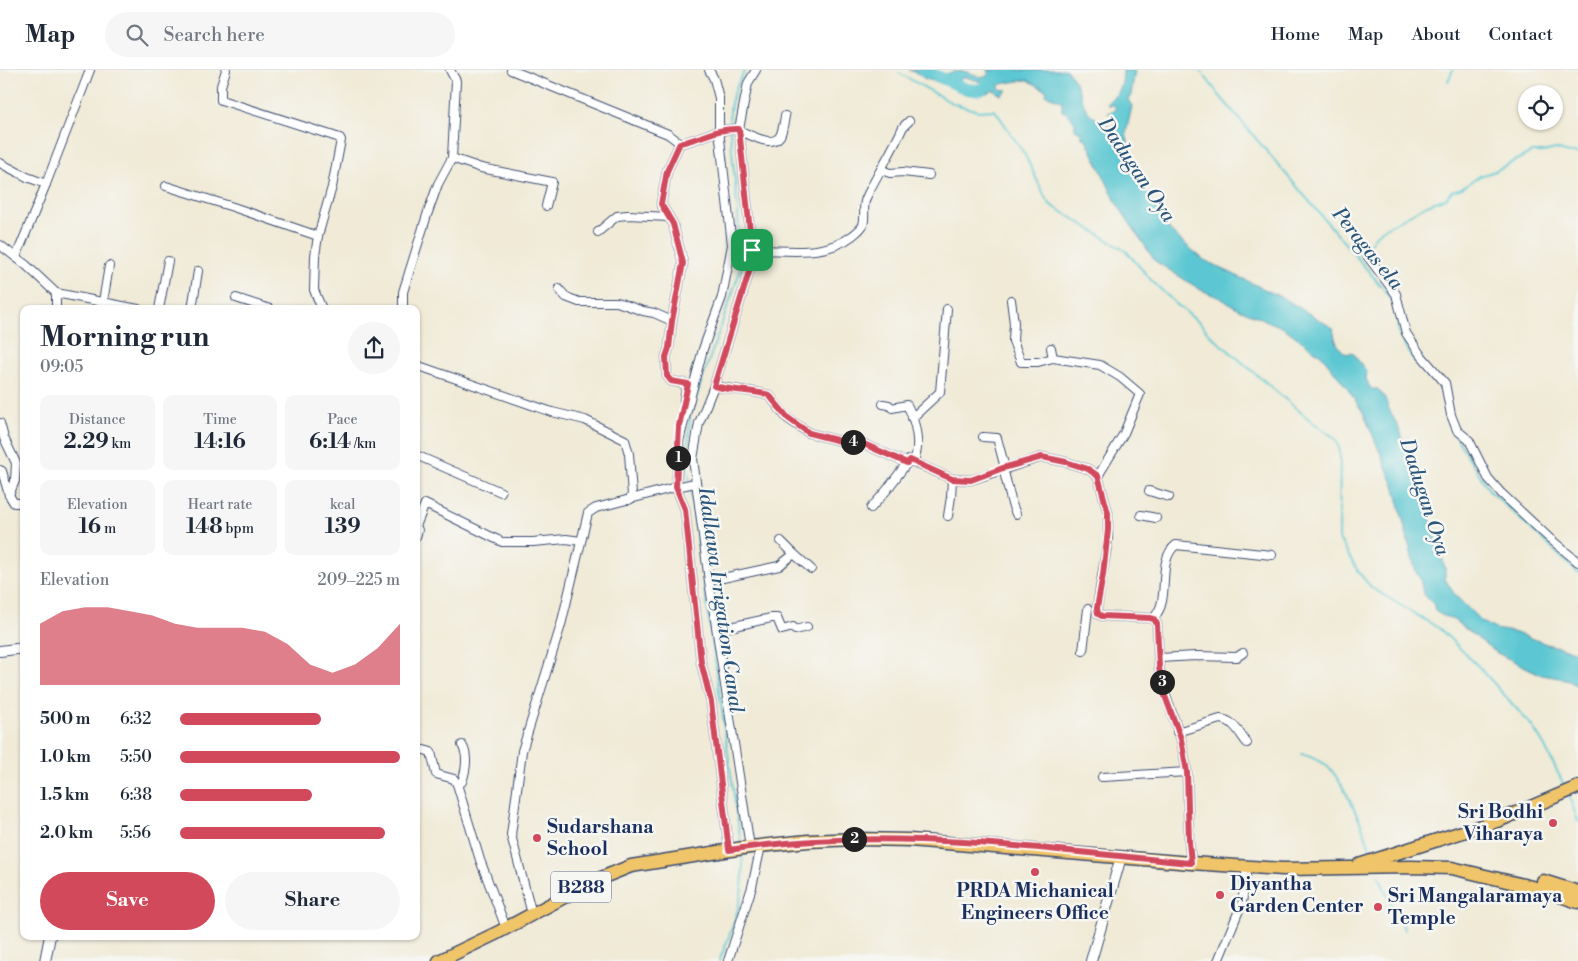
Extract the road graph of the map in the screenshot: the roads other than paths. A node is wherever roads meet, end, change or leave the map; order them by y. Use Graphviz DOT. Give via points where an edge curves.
graph roads {
  1 [pos="90,70"];
  2 [pos="226,70"];
  3 [pos="450,70"];
  4 [pos="511,70"];
  5 [pos="709,70"];
  6 [pos="756,70"];
  7 [pos="786,116"];
  8 [pos="909,121"];
  9 [pos="731,130"];
  10 [pos="680,143"];
  11 [pos="452,158"];
  12 [pos="0,163"];
  13 [pos="881,170"];
  14 [pos="929,175"];
  15 [pos="46,184"];
  16 [pos="166,186"];
  17 [pos="546,206"];
  18 [pos="668,217"];
  19 [pos="598,232"];
  20 [pos="318,236"];
  21 [pos="0,245"];
  22 [pos="1362,249"];
  23 [pos="752,250"];
  24 [pos="16,257"];
  25 [pos="168,261"];
  26 [pos="109,266"];
  27 [pos="198,271"];
  28 [pos="559,289"];
  29 [pos="56,293"];
  30 [pos="236,298"];
  31 [pos="1012,300"];
  32 [pos="103,302"];
  33 [pos="56,305"];
  34 [pos="118,305"];
  35 [pos="160,305"];
  36 [pos="193,305"];
  37 [pos="258,305"];
  38 [pos="320,305"];
  39 [pos="402,305"];
  40 [pos="947,309"];
  41 [pos="672,321"];
  42 [pos="1050,348"];
  43 [pos="1053,358"];
  44 [pos="420,365"];
  45 [pos="714,386"];
  46 [pos="883,404"];
  47 [pos="912,418"];
  48 [pos="0,423"];
  49 [pos="925,426"];
  50 [pos="915,428"];
  51 [pos="983,437"];
  52 [pos="679,441"];
  53 [pos="420,457"];
  54 [pos="910,462"];
  55 [pos="1004,468"];
  56 [pos="0,470"];
  57 [pos="1098,476"];
  58 [pos="952,479"];
  59 [pos="691,484"];
  60 [pos="676,487"];
  61 [pos="1149,491"];
  62 [pos="501,492"];
  63 [pos="9,495"];
  64 [pos="1169,497"];
  65 [pos="629,500"];
  66 [pos="20,503"];
  67 [pos="871,508"];
  68 [pos="1016,514"];
  69 [pos="1141,515"];
  70 [pos="420,516"];
  71 [pos="948,516"];
  72 [pos="1156,518"];
  73 [pos="581,540"];
  74 [pos="781,541"];
  75 [pos="794,554"];
  76 [pos="1272,555"];
  77 [pos="1578,562"];
  78 [pos="811,569"];
  79 [pos="710,581"];
  80 [pos="1088,609"];
  81 [pos="1154,619"];
  82 [pos="807,626"];
  83 [pos="717,630"];
  84 [pos="20,648"];
  85 [pos="0,651"];
  86 [pos="1083,651"];
  87 [pos="1243,653"];
  88 [pos="1159,658"];
  89 [pos="1177,732"];
  90 [pos="1247,742"];
  91 [pos="462,745"];
  92 [pos="420,750"];
  93 [pos="1187,772"];
  94 [pos="1102,777"];
  95 [pos="457,784"];
  96 [pos="1578,787"];
  97 [pos="755,846"];
  98 [pos="729,850"];
  99 [pos="1121,857"];
  100 [pos="1191,863"];
  101 [pos="1247,867"];
  102 [pos="1348,868"];
  103 [pos="1577,898"];
  104 [pos="532,914"];
  105 [pos="506,928"];
  106 [pos="49,940"];
  107 [pos="45,961"];
  108 [pos="439,961"];
  109 [pos="728,961"];
  110 [pos="1091,961"];
  111 [pos="1218,961"];
  1 -- 15 [label="street"];
  2 -- 20 [label="street" via="221,86 222,100 340,138 339,157"];
  3 -- 11 [label="street" via="456,81"];
  4 -- 10 [label="street" via="668,134"];
  5 -- 9 [label="street"];
  6 -- 9 [label="street"];
  7 -- 9 [label="street" via="778,138 771,141"];
  8 -- 13 [label="street"];
  9 -- 10 [label="street"];
  9 -- 23 [label="street"];
  9 -- 52 [label="street" via="732,245 722,297 703,349"];
  10 -- 18 [label="street" via="667,171 661,204"];
  11 -- 17 [label="street" via="481,168 552,182"];
  11 -- 39 [label="street" via="427,215 403,292"];
  12 -- 15 [label="street"];
  13 -- 14 [label="street" via="890,174 898,171"];
  13 -- 23 [label="street" via="864,203 863,224 845,241 816,252"];
  15 -- 24 [label="street"];
  16 -- 20 [label="street"];
  18 -- 19 [label="street" via="617,216"];
  18 -- 41 [label="street" via="673,224 683,263"];
  20 -- 38 [label="street" via="314,290"];
  21 -- 24 [label="street"];
  22 -- 77 [label="street" via="1396,294 1406,332 1420,354 1446,383 1457,430 1469,440 1488,478"];
  23 -- 45 [label="street" via="753,259"];
  24 -- 29 [label="street"];
  25 -- 35 [label="street"];
  26 -- 32 [label="street"];
  27 -- 36 [label="street"];
  28 -- 41 [label="street" via="579,302 617,302"];
  29 -- 32 [label="street"];
  29 -- 33 [label="street"];
  30 -- 37 [label="street"];
  31 -- 43 [label="street" via="1013,342 1021,362"];
  32 -- 34 [label="street"];
  40 -- 47 [label="street" via="940,392"];
  41 -- 52 [label="street" via="666,357 667,376 671,381 688,384"];
  42 -- 43 [label="street"];
  43 -- 57 [label="street" via="1100,365 1140,394 1124,433"];
  44 -- 65 [label="street" via="552,412 585,420 626,440 632,495"];
  45 -- 54 [label="street" via="769,395 788,418 809,433 866,445"];
  45 -- 59 [label="street" via="699,424"];
  46 -- 47 [label="street" via="892,408 907,405"];
  47 -- 50 [label="street"];
  48 -- 63 [label="street" via="16,463 15,482"];
  49 -- 50 [label="street"];
  50 -- 54 [label="street" via="916,456"];
  51 -- 55 [label="street" via="997,438"];
  52 -- 60 [label="street"];
  53 -- 62 [label="street"];
  54 -- 58 [label="street"];
  54 -- 67 [label="street"];
  55 -- 57 [label="street" via="1042,457 1088,469"];
  55 -- 58 [label="street" via="971,480"];
  55 -- 68 [label="street"];
  56 -- 63 [label="street"];
  57 -- 81 [label="street" via="1108,522 1098,614"];
  58 -- 71 [label="street"];
  59 -- 60 [label="street"];
  59 -- 79 [label="street"];
  60 -- 65 [label="street"];
  60 -- 98 [label="street" via="685,509 701,662 711,702"];
  61 -- 64 [label="street"];
  63 -- 66 [label="street" via="14,503"];
  65 -- 73 [label="street" via="588,513"];
  69 -- 72 [label="street"];
  70 -- 73 [label="street" via="425,504 502,542"];
  73 -- 104 [label="street" via="561,625 522,751 511,835"];
  74 -- 75 [label="street"];
  75 -- 78 [label="street"];
  75 -- 79 [label="street" via="779,566"];
  76 -- 81 [label="street" via="1176,545 1169,551 1161,604"];
  79 -- 83 [label="street"];
  80 -- 86 [label="street"];
  81 -- 88 [label="street"];
  82 -- 83 [label="street" via="782,630 777,618 771,618"];
  83 -- 97 [label="street"];
  84 -- 85 [label="street"];
  87 -- 88 [label="street" via="1236,658"];
  88 -- 89 [label="street" via="1162,688"];
  89 -- 90 [label="street" via="1220,719 1231,722"];
  89 -- 93 [label="street"];
  91 -- 95 [label="street" via="467,764 462,782"];
  92 -- 95 [label="street" via="431,752 436,774 454,779"];
  93 -- 94 [label="street"];
  93 -- 100 [label="street"];
  95 -- 105 [label="street" via="480,860"];
  96 -- 102 [label="main road, B288" via="1500,820"];
  97 -- 98 [label="main road, B288"];
  97 -- 99 [label="main road, B288" via="810,840 909,840"];
  97 -- 109 [label="street" via="752,887"];
  98 -- 104 [label="main road, B288" via="631,866 596,880"];
  99 -- 100 [label="main road, B288"];
  99 -- 110 [label="street"];
  100 -- 101 [label="main road, B288"];
  101 -- 102 [label="main road, B288"];
  101 -- 111 [label="street" via="1242,903"];
  102 -- 103 [label="main road" via="1452,868 1518,880"];
  104 -- 105 [label="main road, B288"];
  105 -- 108 [label="main road, B288"];
  106 -- 107 [label="street"];
}
